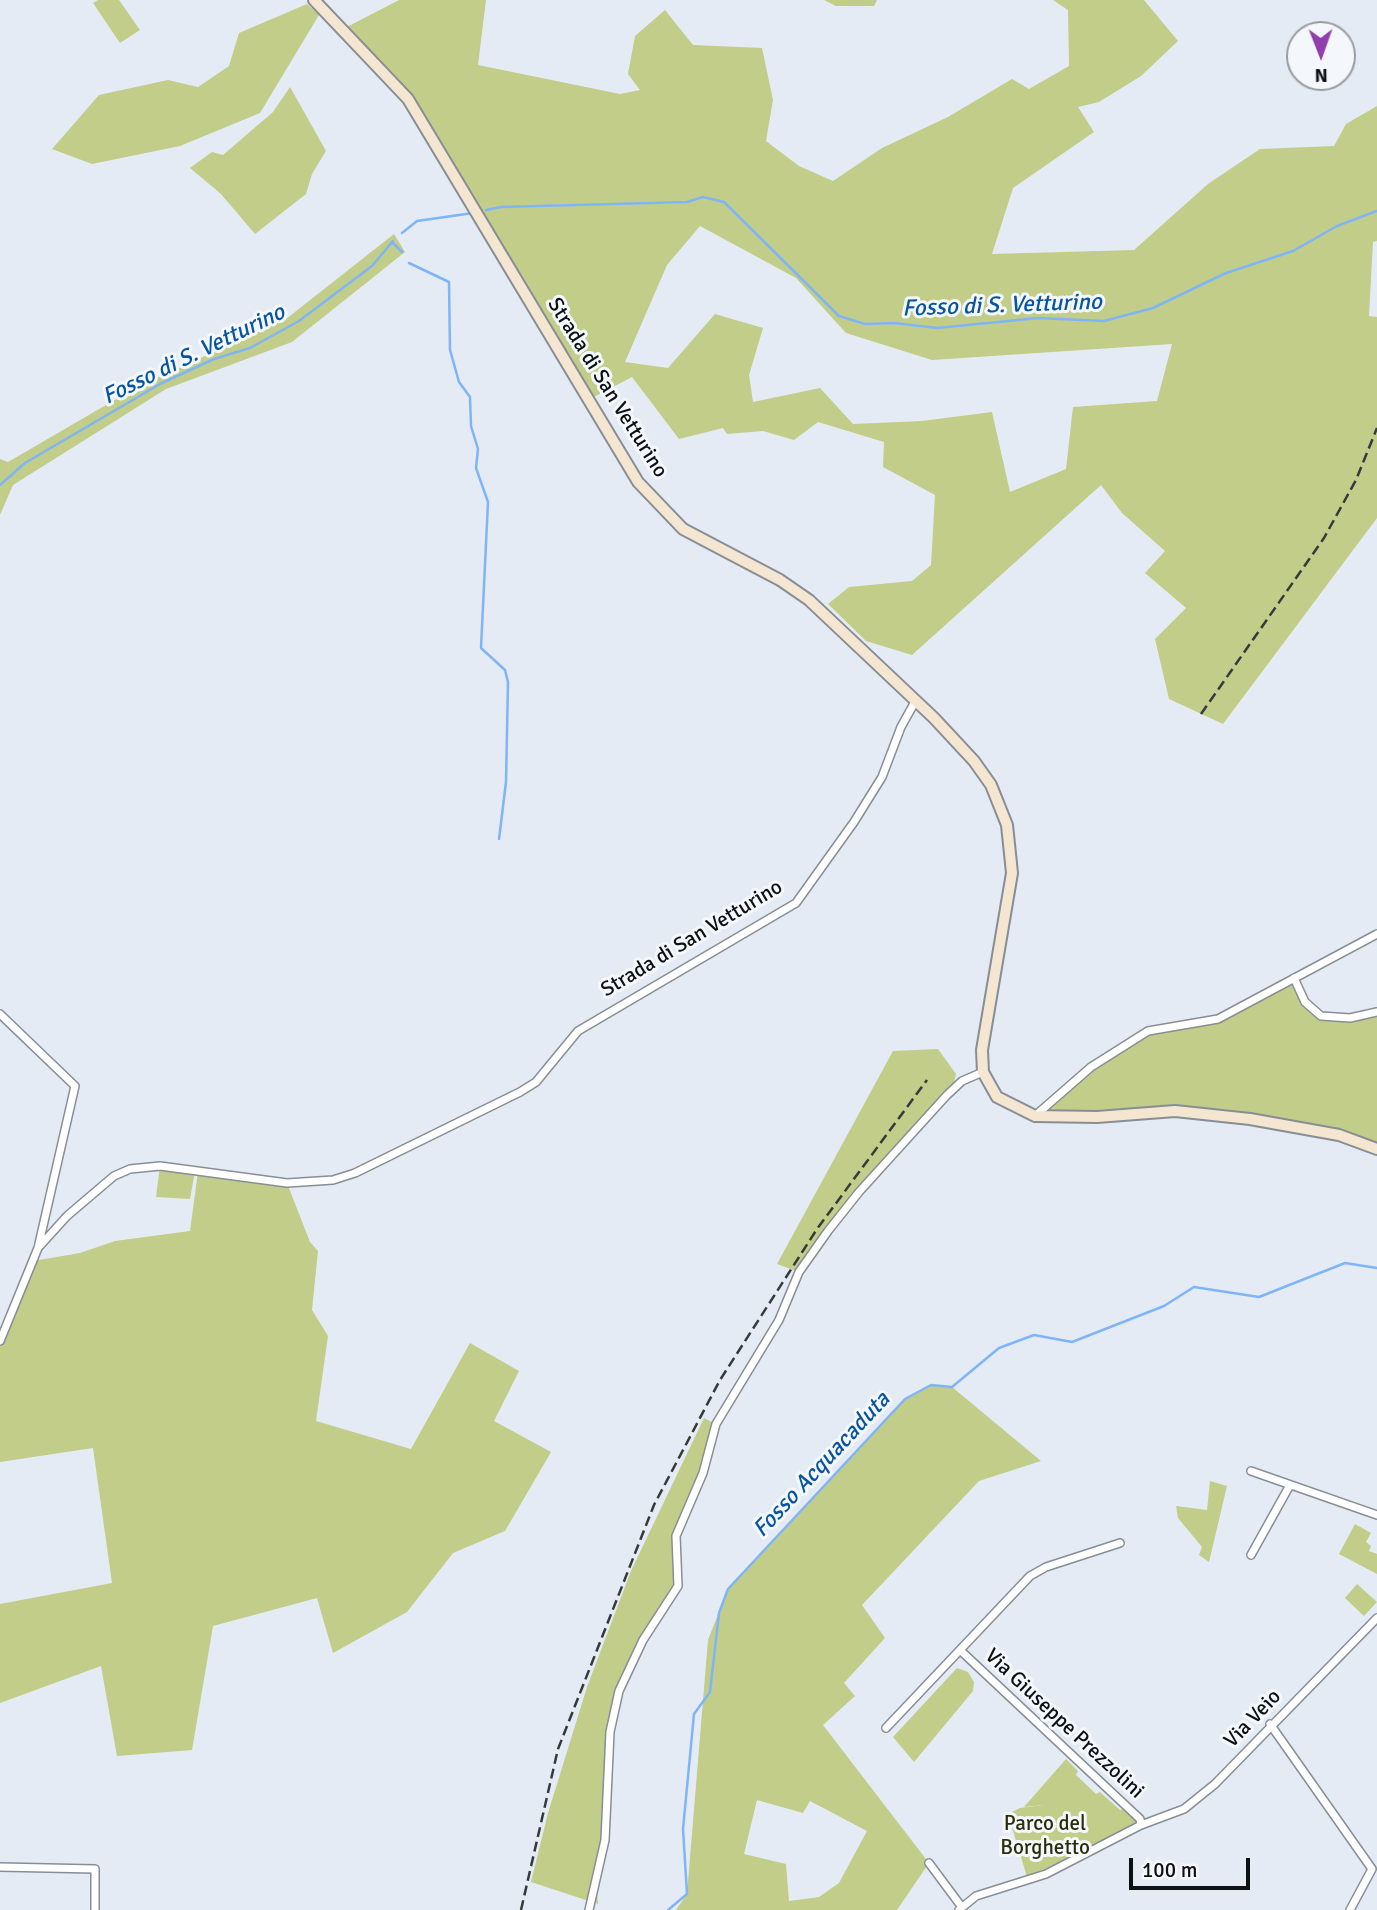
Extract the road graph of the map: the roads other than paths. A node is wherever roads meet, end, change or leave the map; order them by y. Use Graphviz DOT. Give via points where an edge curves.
graph roads {
  1 [pos="314,0"];
  2 [pos="916,700"];
  3 [pos="1377,934"];
  4 [pos="1294,978"];
  5 [pos="1377,1012"];
  6 [pos="0,1014"];
  7 [pos="984,1072"];
  8 [pos="1035,1116"];
  9 [pos="1377,1149"];
  10 [pos="38,1248"];
  11 [pos="0,1341"];
  12 [pos="1251,1471"];
  13 [pos="1290,1485"];
  14 [pos="1377,1515"];
  15 [pos="1120,1543"];
  16 [pos="1251,1555"];
  17 [pos="1377,1618"];
  18 [pos="960,1650"];
  19 [pos="1270,1724"];
  20 [pos="886,1728"];
  21 [pos="1141,1825"];
  22 [pos="929,1863"];
  23 [pos="0,1867"];
  24 [pos="960,1908"];
  25 [pos="96,1910"];
  26 [pos="589,1910"];
  27 [pos="1350,1910"];
  1 -- 2 [label="street, Strada di San Vetturino" via="408,99 638,482 683,529 809,600"];
  2 -- 7 [label="street" via="974,761 991,785 1007,825 1012,873 982,1050"];
  2 -- 10 [label="street, Strada di San Vetturino" via="882,777 796,903 578,1031 536,1082 520,1092 333,1180 287,1183 160,1166 130,1168 67,1216"];
  3 -- 4 [label="street"];
  4 -- 5 [label="street" via="1305,1002 1321,1016 1350,1018"];
  4 -- 8 [label="street" via="1218,1019 1148,1031 1091,1067"];
  6 -- 10 [label="street" via="75,1086"];
  7 -- 8 [label="street" via="997,1097"];
  7 -- 26 [label="street" via="962,1081 947,1094 828,1231 799,1272 779,1320 716,1424 703,1473 676,1536 678,1586 643,1640 619,1690 610,1732 605,1840"];
  8 -- 9 [label="street" via="1175,1111 1339,1135"];
  10 -- 11 [label="street, Strada di San Vetturino"];
  12 -- 13 [label="street"];
  13 -- 14 [label="street"];
  13 -- 16 [label="street"];
  15 -- 18 [label="street, Via Giuseppe Prezzolini" via="1030,1576"];
  17 -- 19 [label="street, Via Veio"];
  18 -- 20 [label="street, Via Giuseppe Prezzolini"];
  18 -- 21 [label="street, Via Giuseppe Prezzolini" via="1140,1819"];
  19 -- 21 [label="street, Via Veio" via="1215,1784 1184,1809"];
  19 -- 27 [label="street" via="1372,1869"];
  21 -- 24 [label="street, Via Veio" via="1046,1874 976,1896"];
  22 -- 24 [label="street"];
  23 -- 25 [label="street" via="95,1869"];
}
